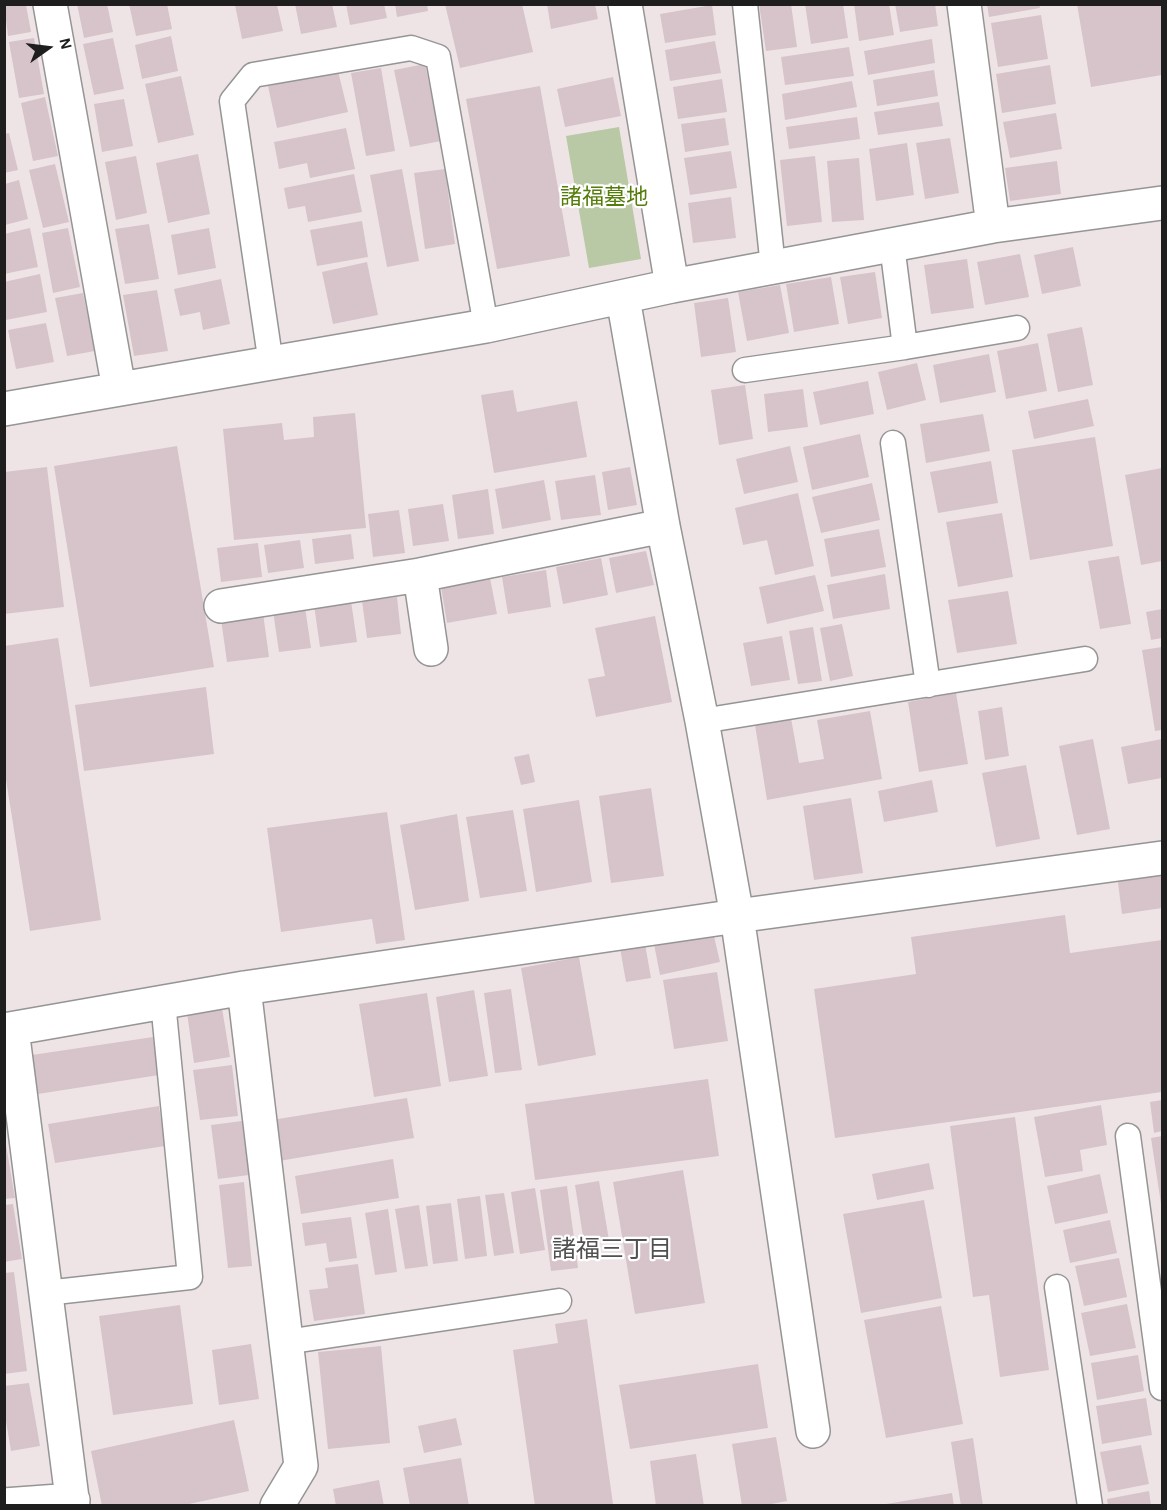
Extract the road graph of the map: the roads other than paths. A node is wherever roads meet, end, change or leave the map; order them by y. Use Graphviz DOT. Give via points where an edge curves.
graph roads {
  1 [pos="50,4"];
  2 [pos="625,4"];
  3 [pos="745,4"];
  4 [pos="964,4"];
  5 [pos="1162,203"];
  6 [pos="993,226"];
  7 [pos="892,244"];
  8 [pos="773,267"];
  9 [pos="672,286"];
  10 [pos="623,298"];
  11 [pos="486,326"];
  12 [pos="1017,328"];
  13 [pos="905,347"];
  14 [pos="271,364"];
  15 [pos="745,370"];
  16 [pos="119,389"];
  17 [pos="4,409"];
  18 [pos="893,443"];
  19 [pos="663,526"];
  20 [pos="420,574"];
  21 [pos="220,606"];
  22 [pos="431,649"];
  23 [pos="1085,660"];
  24 [pos="928,685"];
  25 [pos="702,721"];
  26 [pos="1162,858"];
  27 [pos="737,916"];
  28 [pos="244,988"];
  29 [pos="163,1002"];
  30 [pos="8,1029"];
  31 [pos="1128,1136"];
  32 [pos="1057,1287"];
  33 [pos="46,1293"];
  34 [pos="559,1301"];
  35 [pos="286,1342"];
  36 [pos="1162,1388"];
  37 [pos="813,1431"];
  38 [pos="73,1503"];
  39 [pos="4,1505"];
  40 [pos="278,1506"];
  41 [pos="1090,1506"];
  1 -- 16 [label="street"];
  2 -- 9 [label="street"];
  3 -- 8 [label="lane"];
  4 -- 6 [label="street"];
  5 -- 6 [label="street"];
  6 -- 7 [label="street"];
  7 -- 8 [label="street"];
  7 -- 13 [label="lane"];
  8 -- 9 [label="street"];
  9 -- 10 [label="street"];
  10 -- 11 [label="street"];
  10 -- 19 [label="street"];
  11 -- 14 [label="street"];
  11 -- 14 [label="lane" via="438,57 411,48 253,75 232,101"];
  12 -- 13 [label="lane"];
  13 -- 15 [label="lane"];
  14 -- 16 [label="street"];
  16 -- 17 [label="street"];
  18 -- 24 [label="lane"];
  19 -- 20 [label="street"];
  19 -- 25 [label="street"];
  20 -- 21 [label="street"];
  20 -- 22 [label="street"];
  23 -- 24 [label="lane"];
  24 -- 25 [label="lane"];
  25 -- 27 [label="street"];
  26 -- 27 [label="street"];
  27 -- 28 [label="street"];
  27 -- 37 [label="street"];
  28 -- 29 [label="street"];
  28 -- 35 [label="street"];
  29 -- 30 [label="street"];
  29 -- 33 [label="lane" via="190,1277"];
  30 -- 33 [label="street"];
  31 -- 36 [label="lane"];
  32 -- 41 [label="lane"];
  33 -- 38 [label="street"];
  34 -- 35 [label="lane"];
  35 -- 40 [label="street" via="301,1466"];
  38 -- 39 [label="street"];
}
